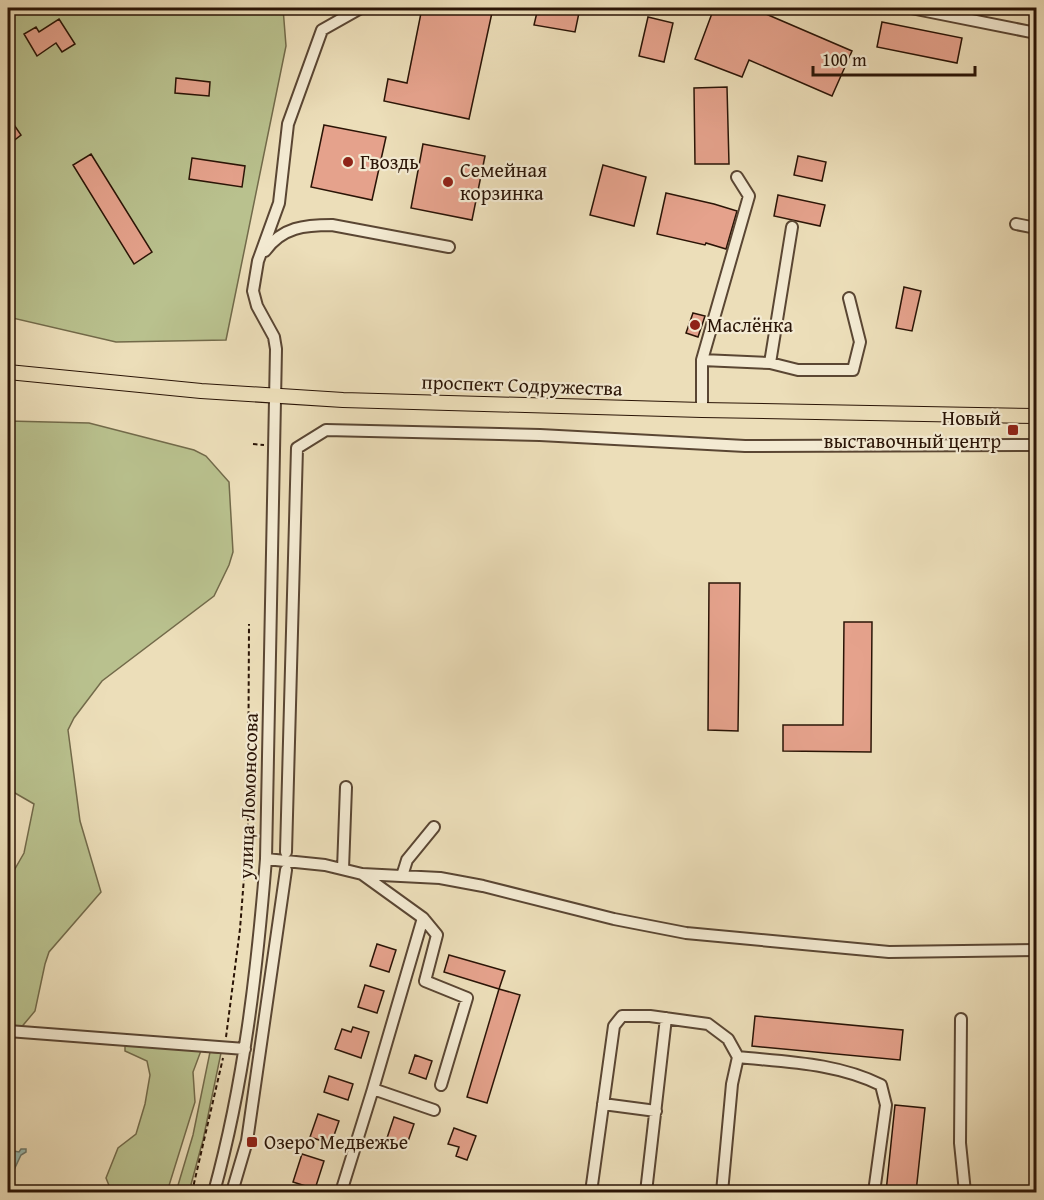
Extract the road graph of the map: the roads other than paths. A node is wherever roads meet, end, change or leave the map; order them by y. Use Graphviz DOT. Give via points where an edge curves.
graph roads {
  1 [pos="360,8"];
  2 [pos="911,8"];
  3 [pos="1036,33"];
  4 [pos="737,177"];
  5 [pos="1016,224"];
  6 [pos="792,227"];
  7 [pos="1036,228"];
  8 [pos="449,247"];
  9 [pos="258,261"];
  10 [pos="849,298"];
  11 [pos="702,360"];
  12 [pos="770,363"];
  13 [pos="8,372"];
  14 [pos="277,397"];
  15 [pos="702,410"];
  16 [pos="1036,416"];
  17 [pos="1036,445"];
  18 [pos="346,788"];
  19 [pos="434,827"];
  20 [pos="286,852"];
  21 [pos="266,859"];
  22 [pos="343,868"];
  23 [pos="286,870"];
  24 [pos="362,874"];
  25 [pos="402,876"];
  26 [pos="423,918"];
  27 [pos="1036,950"];
  28 [pos="666,1018"];
  29 [pos="961,1019"];
  30 [pos="8,1030"];
  31 [pos="245,1049"];
  32 [pos="738,1057"];
  33 [pos="441,1085"];
  34 [pos="373,1089"];
  35 [pos="603,1104"];
  36 [pos="434,1110"];
  37 [pos="656,1112"];
  38 [pos="214,1192"];
  39 [pos="232,1192"];
  40 [pos="341,1192"];
  41 [pos="591,1192"];
  42 [pos="646,1192"];
  43 [pos="722,1192"];
  44 [pos="874,1192"];
  45 [pos="965,1192"];
  1 -- 9 [label="street, улица Ломоносова" via="322,30 288,124 279,203"];
  2 -- 3 [label="street"];
  4 -- 11 [label="street" via="748,196"];
  5 -- 7 [label="street"];
  6 -- 12 [label="street"];
  8 -- 9 [label="street" via="319,225 281,234"];
  9 -- 14 [label="street, улица Ломоносова" via="254,297 275,343"];
  10 -- 12 [label="street" via="860,342 853,370 798,370"];
  11 -- 12 [label="street"];
  11 -- 15 [label="street"];
  13 -- 14 [label="main road, проспект Содружества"];
  14 -- 15 [label="main road, проспект Содружества"];
  14 -- 21 [label="street, улица Ломоносова"];
  15 -- 16 [label="main road, проспект Содружества"];
  17 -- 20 [label="street" via="745,446 540,435 326,430 297,448"];
  18 -- 22 [label="street"];
  19 -- 25 [label="street" via="406,860"];
  21 -- 22 [label="street"];
  21 -- 31 [label="street, улица Ломоносова"];
  22 -- 24 [label="street"];
  23 -- 39 [label="street" via="247,1141"];
  24 -- 25 [label="street"];
  24 -- 26 [label="street"];
  25 -- 27 [label="street" via="483,886 686,933 889,952"];
  26 -- 33 [label="street" via="436,935 425,981 467,998"];
  26 -- 34 [label="street"];
  28 -- 32 [label="street" via="708,1024 728,1039"];
  28 -- 35 [label="street" via="622,1016 614,1026"];
  28 -- 37 [label="street"];
  29 -- 45 [label="street" via="960,1143"];
  30 -- 31 [label="street"];
  31 -- 38 [label="street, улица Ломоносова"];
  32 -- 43 [label="street"];
  32 -- 44 [label="street" via="840,1069 881,1085 886,1105"];
  34 -- 36 [label="street"];
  34 -- 40 [label="street"];
  35 -- 37 [label="street"];
  35 -- 41 [label="street"];
  37 -- 42 [label="street"];
}
